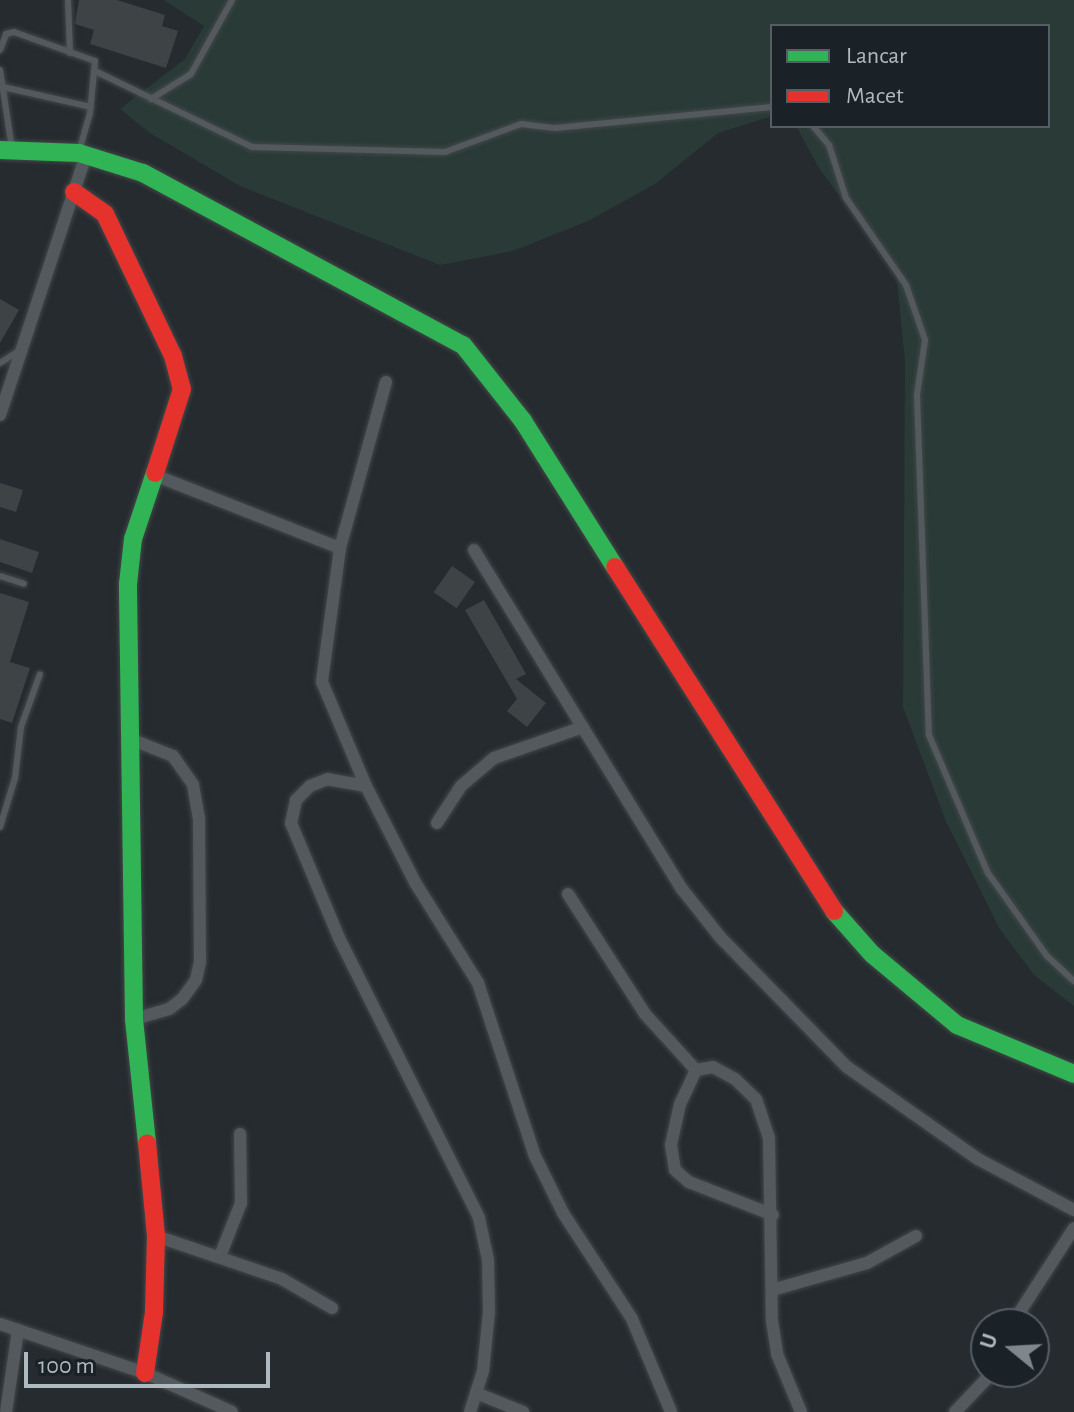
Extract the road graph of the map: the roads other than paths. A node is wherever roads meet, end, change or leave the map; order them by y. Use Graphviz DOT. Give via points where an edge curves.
graph roads {
  1 [pos="68,0"];
  2 [pos="232,0"];
  3 [pos="0,50"];
  4 [pos="70,53"];
  5 [pos="0,70"];
  6 [pos="97,72"];
  7 [pos="3,87"];
  8 [pos="151,99"];
  9 [pos="91,107"];
  10 [pos="770,107"];
  11 [pos="815,128"];
  12 [pos="6,149"];
  13 [pos="82,154"];
  14 [pos="74,192"];
  15 [pos="22,349"];
  16 [pos="0,363"];
  17 [pos="386,382"];
  18 [pos="0,415"];
  19 [pos="152,474"];
  20 [pos="340,548"];
  21 [pos="474,550"];
  22 [pos="0,576"];
  23 [pos="24,584"];
  24 [pos="40,674"];
  25 [pos="583,727"];
  26 [pos="133,740"];
  27 [pos="366,786"];
  28 [pos="437,823"];
  29 [pos="0,827"];
  30 [pos="568,894"];
  31 [pos="1074,981"];
  32 [pos="134,1019"];
  33 [pos="696,1070"];
  34 [pos="1074,1074"];
  35 [pos="240,1134"];
  36 [pos="1074,1210"];
  37 [pos="773,1215"];
  38 [pos="1074,1228"];
  39 [pos="156,1236"];
  40 [pos="916,1236"];
  41 [pos="220,1256"];
  42 [pos="772,1290"];
  43 [pos="332,1308"];
  44 [pos="1022,1308"];
  45 [pos="0,1324"];
  46 [pos="18,1330"];
  47 [pos="145,1373"];
  48 [pos="978,1388"];
  49 [pos="476,1393"];
  50 [pos="205,1406"];
  51 [pos="6,1412"];
  52 [pos="232,1412"];
  53 [pos="470,1412"];
  54 [pos="523,1412"];
  55 [pos="671,1412"];
  56 [pos="801,1412"];
  57 [pos="955,1412"];
  1 -- 4 [label="lane"];
  2 -- 8 [label="lane" via="191,74"];
  3 -- 4 [label="lane" via="6,34 14,32"];
  4 -- 6 [label="lane" via="93,59"];
  5 -- 7 [label="lane"];
  6 -- 8 [label="lane"];
  6 -- 9 [label="lane"];
  7 -- 9 [label="lane"];
  7 -- 12 [label="lane"];
  8 -- 10 [label="lane" via="252,147 374,151 452,150 521,124 555,128"];
  9 -- 13 [label="lane"];
  11 -- 31 [label="lane" via="829,145 846,198 906,285 925,340 917,423 929,735 988,873 1047,956"];
  12 -- 13 [label="street"];
  13 -- 14 [label="street"];
  13 -- 34 [label="street" via="143,173 463,345 523,421 829,906 872,954 957,1025"];
  14 -- 15 [label="street"];
  14 -- 19 [label="street" via="105,214 181,375 178,403"];
  15 -- 16 [label="lane"];
  15 -- 18 [label="street"];
  17 -- 20 [label="street"];
  19 -- 20 [label="street"];
  19 -- 26 [label="street" via="133,539 128,584"];
  20 -- 27 [label="street" via="322,682"];
  21 -- 25 [label="street"];
  22 -- 23 [label="lane"];
  24 -- 29 [label="lane" via="21,727 15,778"];
  25 -- 28 [label="street" via="494,758 461,786"];
  25 -- 36 [label="street" via="682,889 771,993 847,1067 881,1092 978,1159"];
  26 -- 32 [label="street"];
  26 -- 32 [label="street" via="157,747 183,767 199,818 196,980 169,1009"];
  27 -- 49 [label="street" via="328,779 310,786 296,800 291,823 339,938 479,1218 488,1260 489,1312"];
  27 -- 55 [label="street" via="416,884 478,983 535,1156 563,1213 632,1319"];
  30 -- 33 [label="street" via="645,1014"];
  32 -- 39 [label="street"];
  33 -- 37 [label="street" via="713,1067 756,1099 769,1138"];
  33 -- 37 [label="street" via="680,1104 671,1145 675,1170 699,1186"];
  35 -- 41 [label="street" via="241,1203"];
  37 -- 42 [label="street"];
  38 -- 44 [label="street"];
  39 -- 41 [label="street"];
  39 -- 47 [label="street" via="154,1312"];
  40 -- 42 [label="street" via="867,1263"];
  41 -- 43 [label="street" via="282,1279"];
  42 -- 56 [label="street" via="777,1354"];
  45 -- 46 [label="street"];
  46 -- 47 [label="street"];
  46 -- 51 [label="street"];
  47 -- 50 [label="street"];
  48 -- 57 [label="street"];
  49 -- 53 [label="street"];
  49 -- 54 [label="street"];
  50 -- 52 [label="street"];
}
